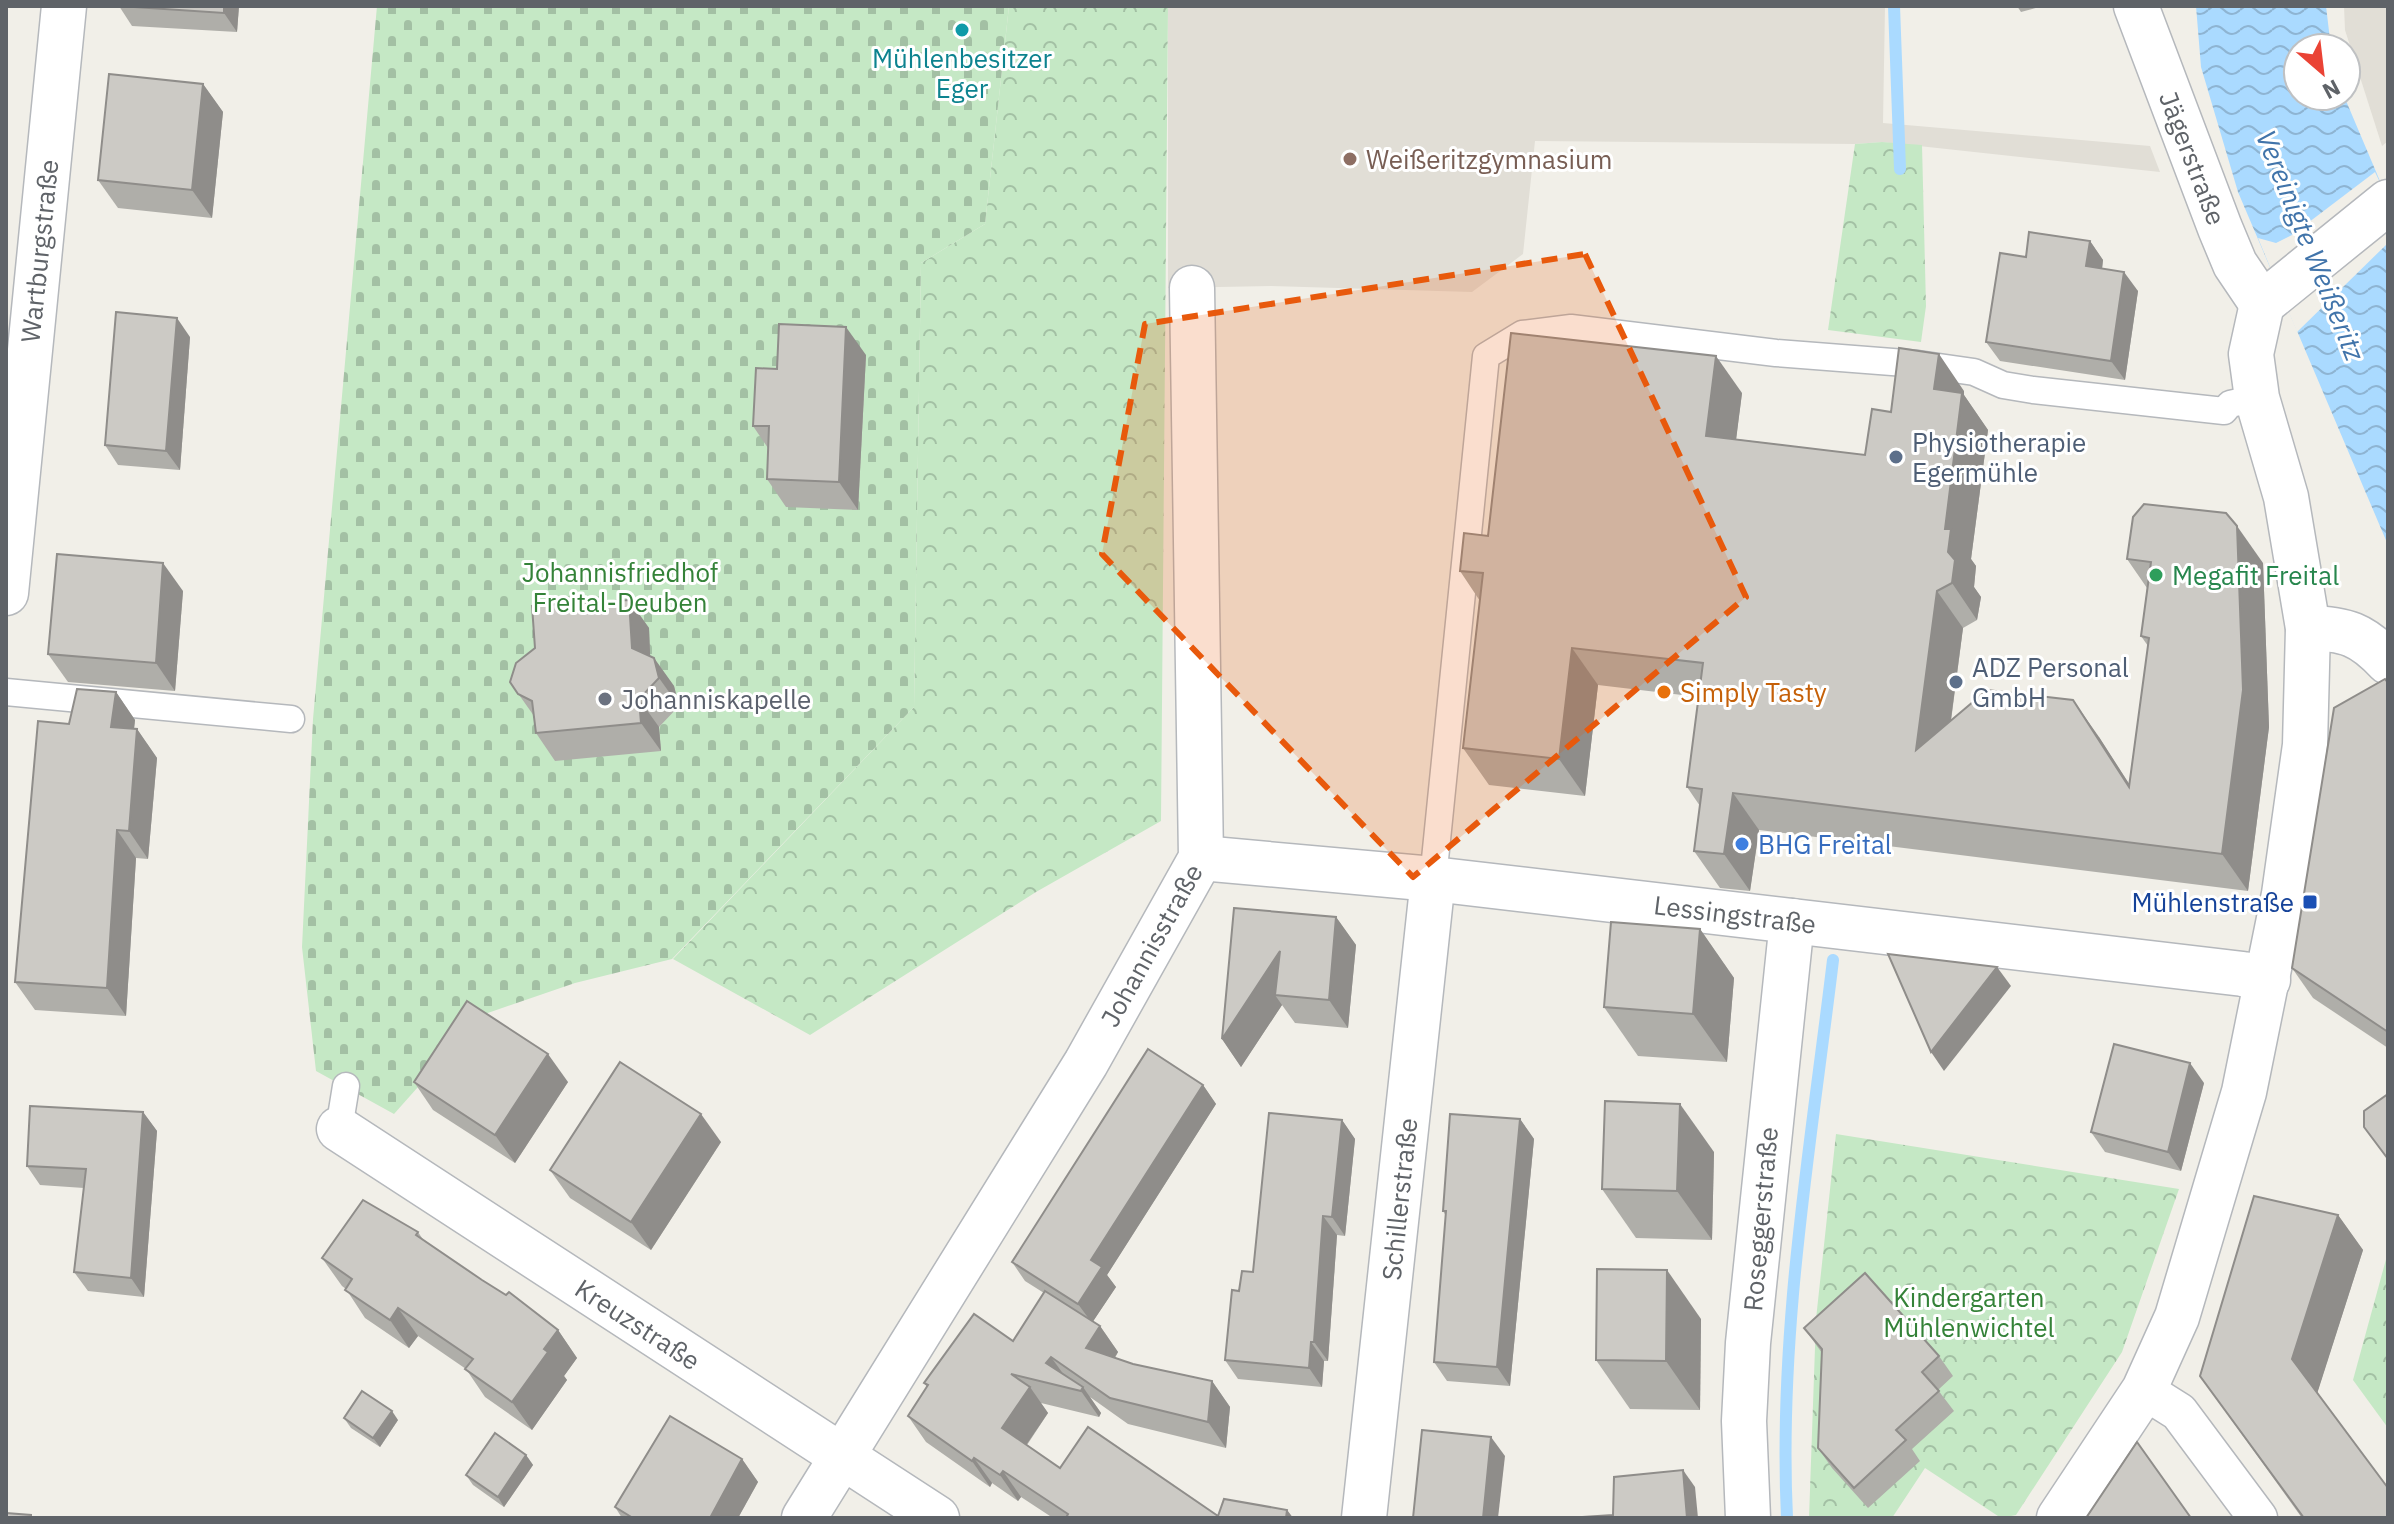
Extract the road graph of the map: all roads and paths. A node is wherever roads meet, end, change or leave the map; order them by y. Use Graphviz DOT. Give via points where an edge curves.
graph roads {
  1 [pos="64,6"];
  2 [pos="2136,6"];
  3 [pos="2388,202"];
  4 [pos="1192,288"];
  5 [pos="2270,296"];
  6 [pos="2257,398"];
  7 [pos="6,593"];
  8 [pos="2308,628"];
  9 [pos="2388,662"];
  10 [pos="6,692"];
  11 [pos="291,719"];
  12 [pos="1201,858"];
  13 [pos="1433,879"];
  14 [pos="1792,921"];
  15 [pos="2268,980"];
  16 [pos="346,1086"];
  17 [pos="339,1129"];
  18 [pos="2144,1390"];
  19 [pos="843,1456"];
  20 [pos="804,1518"];
  21 [pos="937,1518"];
  22 [pos="1364,1518"];
  23 [pos="1748,1518"];
  24 [pos="2059,1518"];
  25 [pos="2258,1518"];
  1 -- 7 [label="street, Wartburgstraße"];
  2 -- 5 [label="street, Jägerstraße" via="2235,264"];
  3 -- 5 [label="street"];
  4 -- 12 [label="street, Johannisstraße"];
  5 -- 6 [label="street" via="2251,354"];
  6 -- 8 [label="street" via="2286,497"];
  6 -- 13 [label="lane" via="2230,404 2224,411 2033,390 1974,372 1918,364 1571,328 1522,334 1486,356"];
  8 -- 9 [label="street" via="2336,629 2367,639"];
  8 -- 15 [label="street" via="2305,745"];
  10 -- 11 [label="lane"];
  12 -- 13 [label="street, Lessingstraße"];
  12 -- 19 [label="street, Johannisstraße" via="1086,1063"];
  13 -- 14 [label="street, Lessingstraße"];
  13 -- 22 [label="street, Schillerstraße"];
  14 -- 15 [label="street, Lessingstraße"];
  14 -- 23 [label="street, Roseggerstraße" via="1748,1343"];
  15 -- 18 [label="street" via="2244,1092 2177,1317"];
  16 -- 17 [label="lane"];
  17 -- 19 [label="street, Kreuzstraße"];
  18 -- 24 [label="street"];
  18 -- 25 [label="street" via="2179,1412"];
  19 -- 20 [label="street, Johannisstraße"];
  19 -- 21 [label="street, Kreuzstraße"];
}
